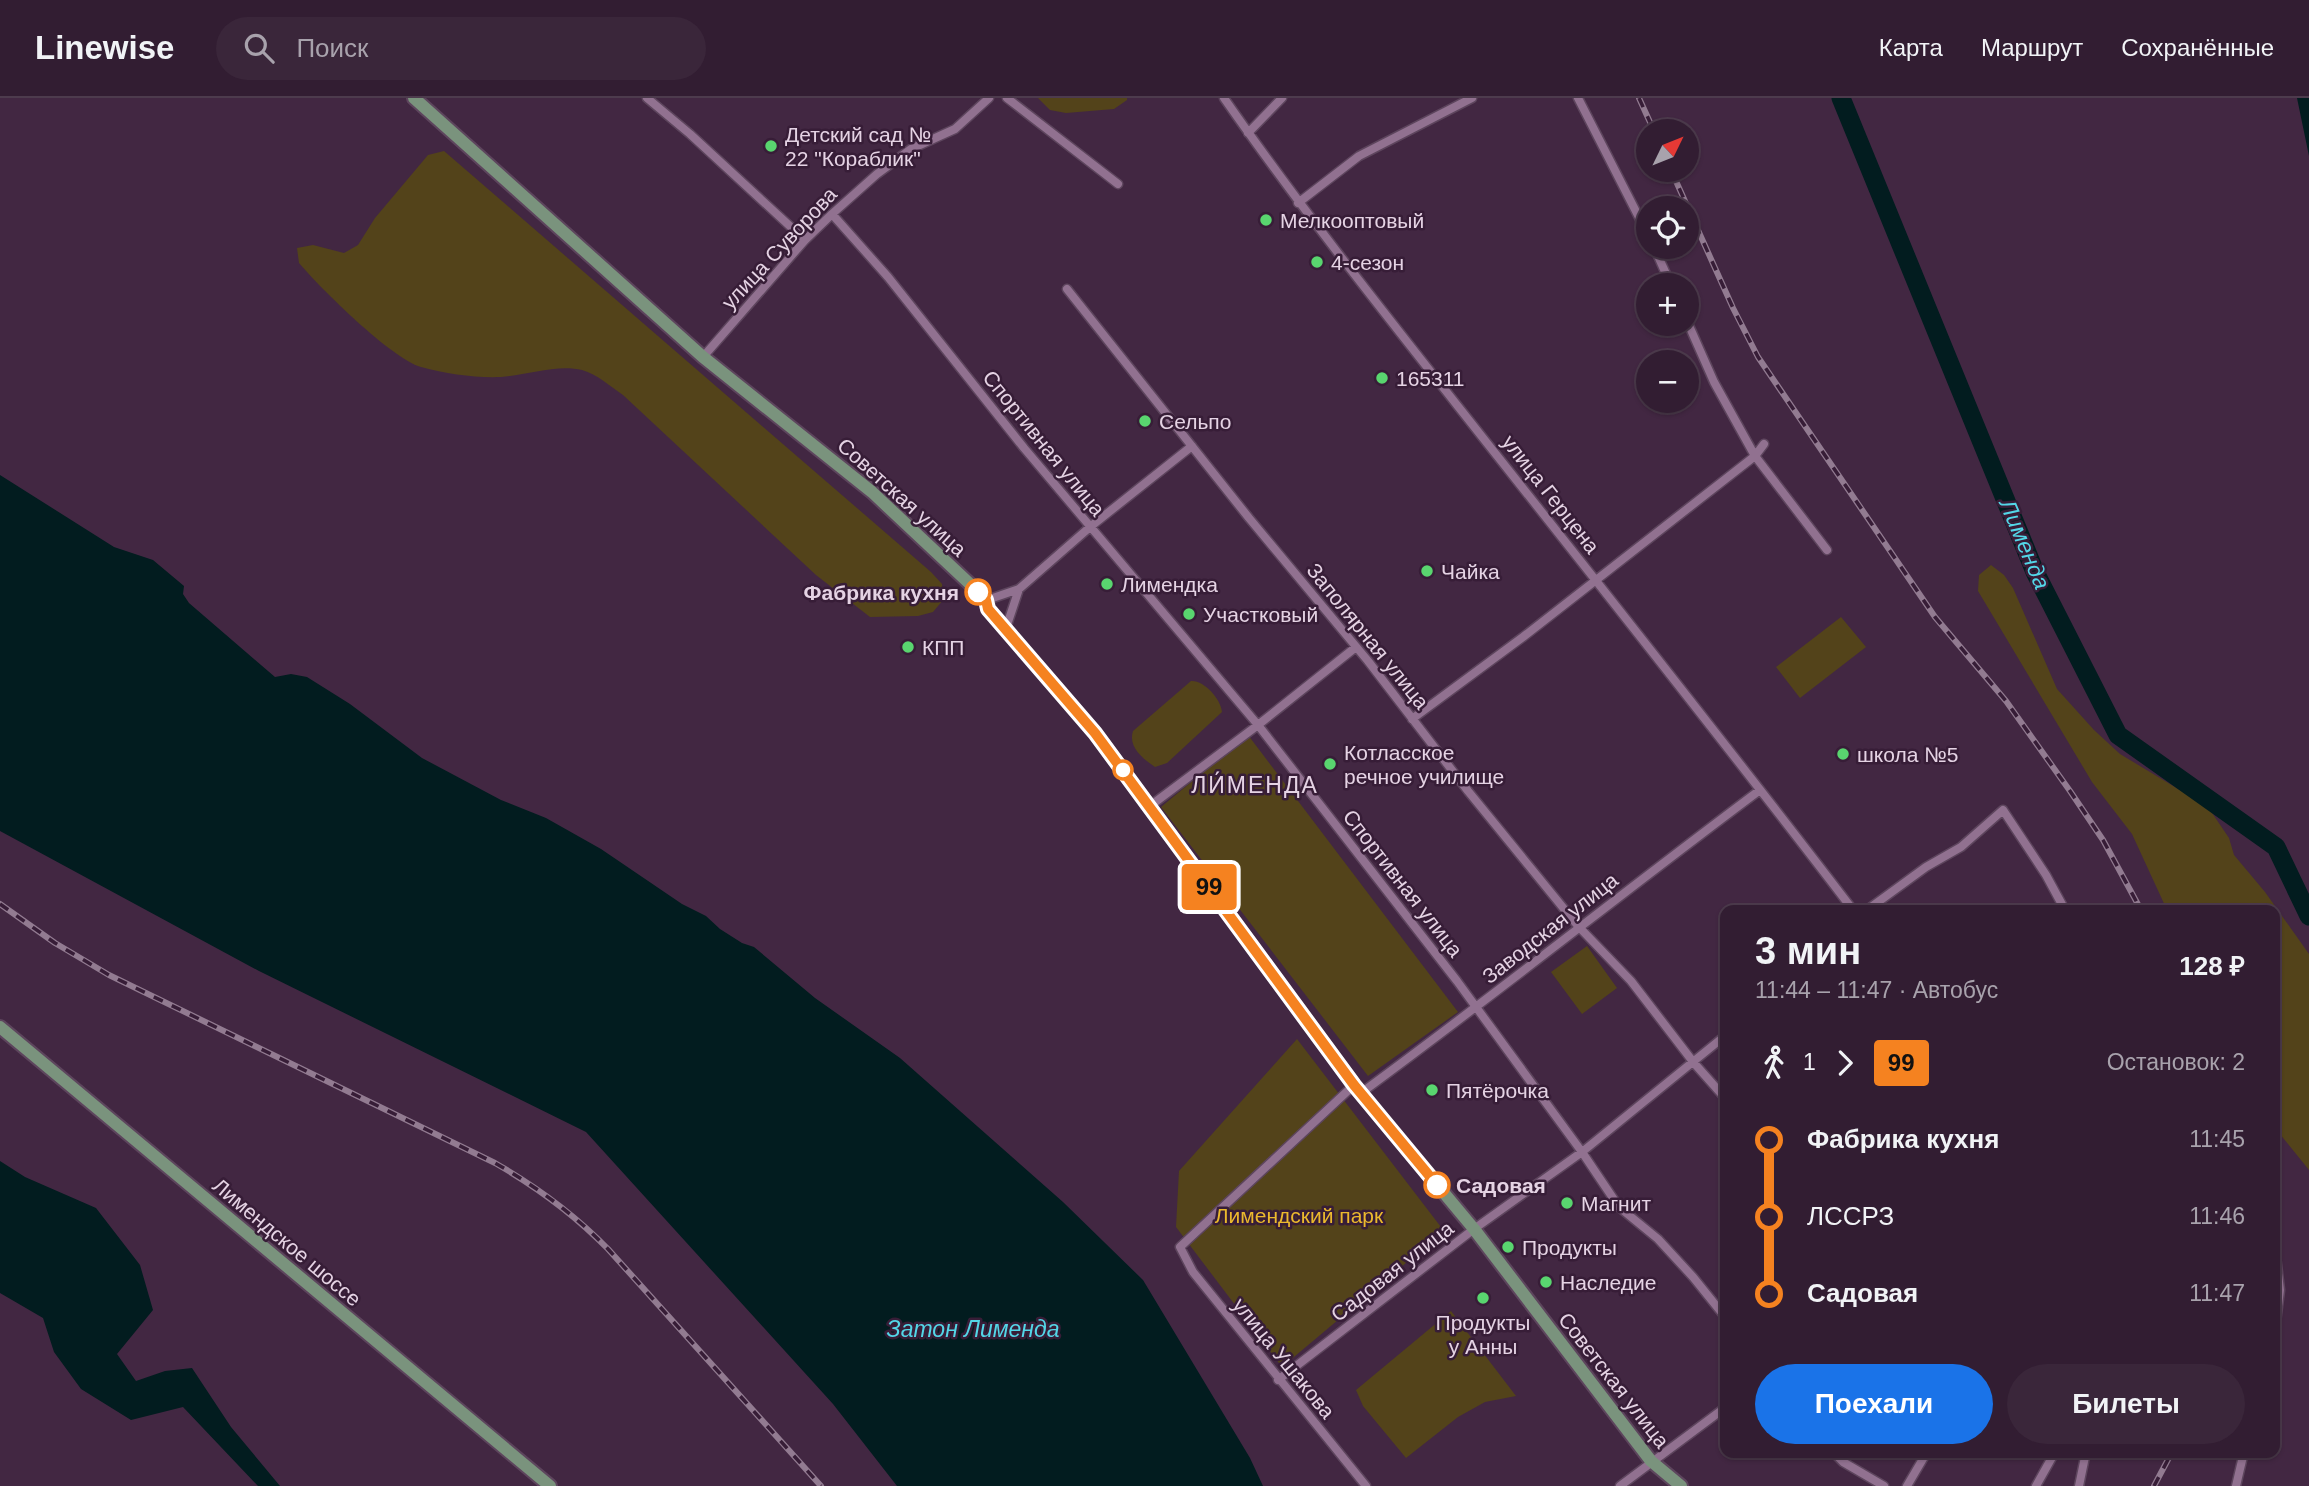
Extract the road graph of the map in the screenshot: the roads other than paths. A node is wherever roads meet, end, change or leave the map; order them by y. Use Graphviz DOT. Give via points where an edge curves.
graph roads {
  1 [pos="414,98"];
  2 [pos="647,98"];
  3 [pos="989,98"];
  4 [pos="1007,98"];
  5 [pos="1224,98"];
  6 [pos="1282,98"];
  7 [pos="1472,98"];
  8 [pos="1578,98"];
  9 [pos="1248,132"];
  10 [pos="1118,184"];
  11 [pos="1298,204"];
  12 [pos="1636,212"];
  13 [pos="832,215"];
  14 [pos="805,240"];
  15 [pos="1067,289"];
  16 [pos="1694,336"];
  17 [pos="703,357"];
  18 [pos="1764,444"];
  19 [pos="1192,446"];
  20 [pos="1755,456"];
  21 [pos="1090,527"];
  22 [pos="1827,550"];
  23 [pos="1595,579"];
  24 [pos="1019,589"];
  25 [pos="986,600"];
  26 [pos="1006,628"];
  27 [pos="1356,646"];
  28 [pos="1412,719"];
  29 [pos="1258,725"];
  30 [pos="1760,790"];
  31 [pos="1150,806"];
  32 [pos="1849,905"];
  33 [pos="1874,905"];
  34 [pos="2062,905"];
  35 [pos="1578,926"];
  36 [pos="1476,1009"];
  37 [pos="0,1027"];
  38 [pos="1720,1040"];
  39 [pos="1694,1063"];
  40 [pos="1358,1089"];
  41 [pos="1720,1092"];
  42 [pos="1582,1152"];
  43 [pos="1474,1229"];
  44 [pos="1180,1247"];
  45 [pos="1720,1311"];
  46 [pos="1278,1380"];
  47 [pos="1720,1411"];
  48 [pos="1839,1458"];
  49 [pos="1923,1458"];
  50 [pos="2052,1458"];
  51 [pos="2085,1458"];
  52 [pos="2243,1458"];
  53 [pos="1651,1461"];
  54 [pos="550,1486"];
  55 [pos="1366,1486"];
  56 [pos="1620,1486"];
  57 [pos="1681,1486"];
  58 [pos="1884,1486"];
  59 [pos="1907,1486"];
  60 [pos="2036,1486"];
  61 [pos="2078,1486"];
  62 [pos="2236,1486"];
  1 -- 17 [label="main road, Советская улица"];
  2 -- 14 [label="street"];
  3 -- 13 [label="street, улица Суворова" via="955,129 896,160"];
  4 -- 10 [label="street"];
  5 -- 9 [label="street, улица Герцена"];
  6 -- 9 [label="street"];
  7 -- 11 [label="street" via="1359,156"];
  8 -- 12 [label="street"];
  9 -- 11 [label="street, улица Герцена"];
  11 -- 23 [label="street, улица Герцена"];
  13 -- 14 [label="street, улица Суворова"];
  13 -- 21 [label="street, Спортивная улица" via="896,286"];
  14 -- 17 [label="street, улица Суворова"];
  15 -- 19 [label="street, Заполярная улица"];
  16 -- 20 [label="street"];
  17 -- 25 [label="main road, Советская улица" via="872,492"];
  18 -- 20 [label="street"];
  19 -- 21 [label="street"];
  19 -- 27 [label="street, Заполярная улица"];
  20 -- 22 [label="street"];
  20 -- 23 [label="street"];
  21 -- 24 [label="street"];
  21 -- 29 [label="street, Спортивная улица"];
  23 -- 28 [label="street"];
  23 -- 30 [label="street, улица Герцена"];
  24 -- 25 [label="street"];
  24 -- 26 [label="street"];
  25 -- 26 [label="main road, Советская улица" via="988,609"];
  26 -- 31 [label="main road, Советская улица"];
  27 -- 28 [label="street, Заполярная улица"];
  27 -- 29 [label="street"];
  28 -- 35 [label="street, Заполярная улица"];
  29 -- 31 [label="street"];
  29 -- 36 [label="street, Спортивная улица"];
  30 -- 32 [label="street, улица Герцена"];
  30 -- 35 [label="street, Заводская улица"];
  31 -- 40 [label="main road, Советская улица"];
  33 -- 34 [label="street" via="1961,847 2003,810"];
  35 -- 36 [label="street, Заводская улица"];
  35 -- 39 [label="street, Заполярная улица" via="1631,981"];
  36 -- 40 [label="street, Заводская улица"];
  36 -- 42 [label="street, Спортивная улица"];
  37 -- 54 [label="main road, Лимендское шоссе"];
  38 -- 39 [label="street, Садовая улица"];
  39 -- 41 [label="street, Заполярная улица"];
  39 -- 42 [label="street, Садовая улица"];
  40 -- 43 [label="main road, Советская улица"];
  40 -- 44 [label="street, Заводская улица"];
  42 -- 43 [label="street, Садовая улица"];
  42 -- 45 [label="street, Спортивная улица" via="1619,1207 1658,1240"];
  43 -- 46 [label="street, Садовая улица"];
  43 -- 53 [label="main road, Советская улица"];
  44 -- 46 [label="street, улица Ушакова" via="1193,1272"];
  46 -- 55 [label="street, улица Ушакова"];
  47 -- 53 [label="street"];
  48 -- 58 [label="street"];
  49 -- 59 [label="street"];
  50 -- 60 [label="street"];
  51 -- 61 [label="street"];
  52 -- 62 [label="street"];
  53 -- 56 [label="street"];
  53 -- 57 [label="main road, Советская улица"];
}
